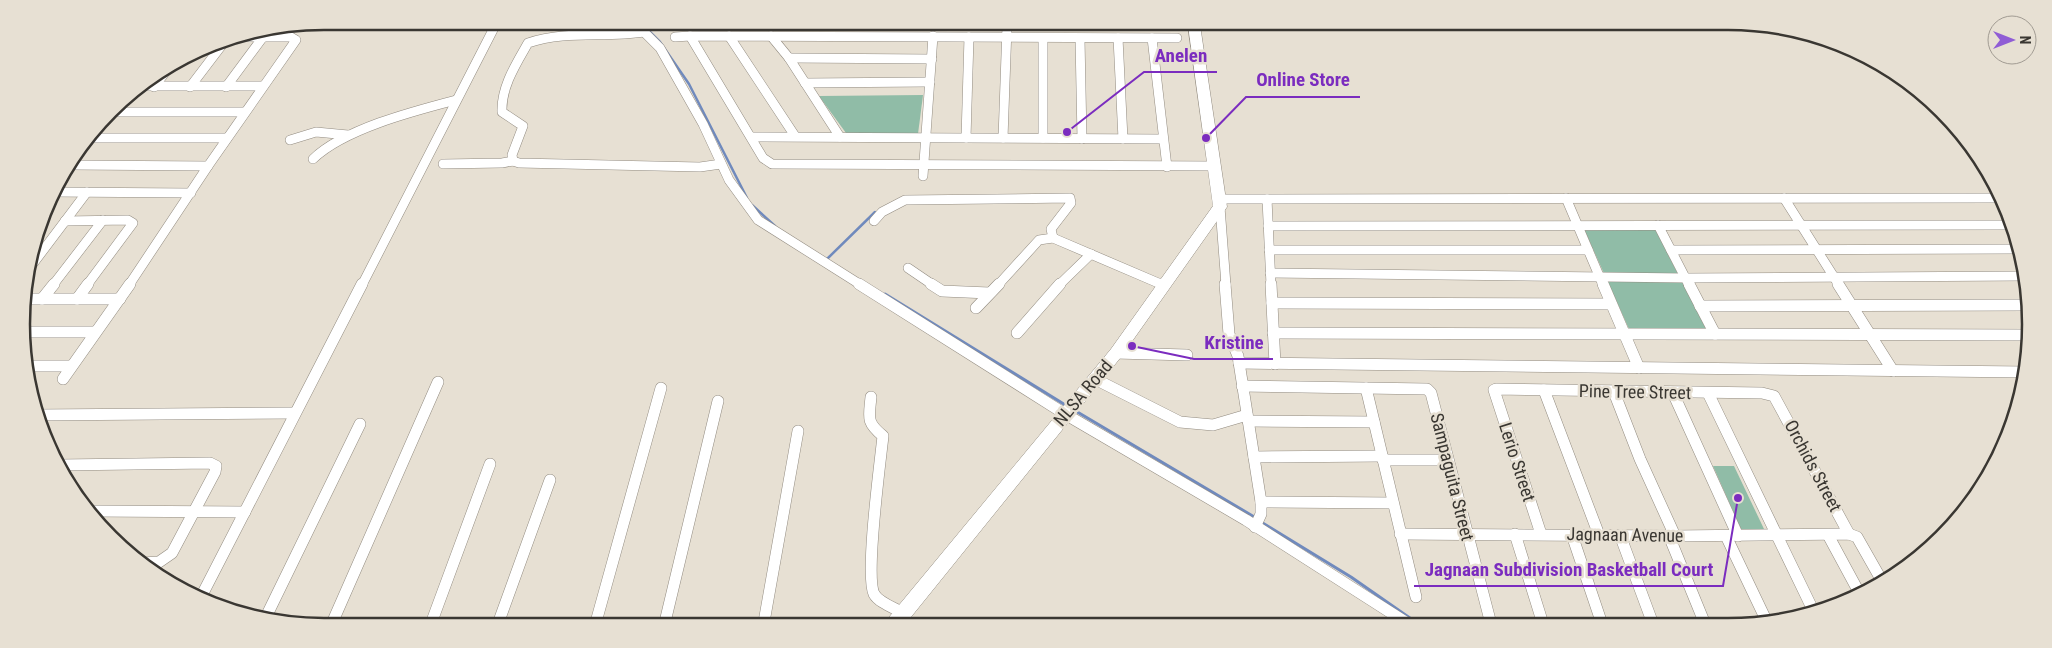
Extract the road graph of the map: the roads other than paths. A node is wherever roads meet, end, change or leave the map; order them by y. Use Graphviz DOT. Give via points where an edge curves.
graph roads {
  1 [pos="493,30"];
  2 [pos="1007,30"];
  3 [pos="1195,30"];
  4 [pos="644,32"];
  5 [pos="675,36"];
  6 [pos="690,36"];
  7 [pos="729,36"];
  8 [pos="772,36"];
  9 [pos="933,36"];
  10 [pos="969,36"];
  11 [pos="1006,36"];
  12 [pos="263,37"];
  13 [pos="1043,38"];
  14 [pos="1080,38"];
  15 [pos="1118,38"];
  16 [pos="1152,38"];
  17 [pos="1177,38"];
  18 [pos="219,49"];
  19 [pos="789,58"];
  20 [pos="932,59"];
  21 [pos="930,82"];
  22 [pos="156,83"];
  23 [pos="805,83"];
  24 [pos="154,86"];
  25 [pos="263,86"];
  26 [pos="190,87"];
  27 [pos="226,87"];
  28 [pos="456,100"];
  29 [pos="120,112"];
  30 [pos="244,112"];
  31 [pos="349,135"];
  32 [pos="795,136"];
  33 [pos="752,137"];
  34 [pos="840,137"];
  35 [pos="97,138"];
  36 [pos="227,138"];
  37 [pos="926,138"];
  38 [pos="966,138"];
  39 [pos="1003,138"];
  40 [pos="1043,138"];
  41 [pos="1082,139"];
  42 [pos="1123,139"];
  43 [pos="1163,139"];
  44 [pos="290,140"];
  45 [pos="313,159"];
  46 [pos="512,161"];
  47 [pos="443,164"];
  48 [pos="721,164"];
  49 [pos="77,165"];
  50 [pos="924,165"];
  51 [pos="208,166"];
  52 [pos="1215,166"];
  53 [pos="1167,167"];
  54 [pos="923,176"];
  55 [pos="61,192"];
  56 [pos="87,192"];
  57 [pos="191,194"];
  58 [pos="1566,198"];
  59 [pos="1784,198"];
  60 [pos="1994,198"];
  61 [pos="1267,199"];
  62 [pos="1220,203"];
  63 [pos="103,220"];
  64 [pos="65,221"];
  65 [pos="874,221"];
  66 [pos="1577,225"];
  67 [pos="1658,225"];
  68 [pos="1801,225"];
  69 [pos="2005,225"];
  70 [pos="1268,226"];
  71 [pos="1053,238"];
  72 [pos="2012,249"];
  73 [pos="1269,250"];
  74 [pos="1588,250"];
  75 [pos="1671,250"];
  76 [pos="1816,250"];
  77 [pos="1091,254"];
  78 [pos="38,257"];
  79 [pos="908,268"];
  80 [pos="1270,273"];
  81 [pos="1599,276"];
  82 [pos="2017,276"];
  83 [pos="1685,278"];
  84 [pos="1834,278"];
  85 [pos="1164,285"];
  86 [pos="989,293"];
  87 [pos="32,299"];
  88 [pos="42,299"];
  89 [pos="77,299"];
  90 [pos="120,299"];
  91 [pos="1272,303"];
  92 [pos="1611,304"];
  93 [pos="2021,305"];
  94 [pos="1700,306"];
  95 [pos="1852,306"];
  96 [pos="976,308"];
  97 [pos="30,332"];
  98 [pos="95,332"];
  99 [pos="1017,333"];
  100 [pos="1273,333"];
  101 [pos="1624,334"];
  102 [pos="1715,334"];
  103 [pos="1870,335"];
  104 [pos="2021,335"];
  105 [pos="1116,353"];
  106 [pos="1187,354"];
  107 [pos="1239,364"];
  108 [pos="1275,364"];
  109 [pos="34,366"];
  110 [pos="71,366"];
  111 [pos="1638,368"];
  112 [pos="1893,371"];
  113 [pos="2017,372"];
  114 [pos="62,379"];
  115 [pos="1095,379"];
  116 [pos="438,382"];
  117 [pos="1242,386"];
  118 [pos="661,388"];
  119 [pos="1366,388"];
  120 [pos="1494,390"];
  121 [pos="1544,390"];
  122 [pos="1614,392"];
  123 [pos="1673,393"];
  124 [pos="1708,393"];
  125 [pos="871,397"];
  126 [pos="1776,398"];
  127 [pos="718,401"];
  128 [pos="1069,410"];
  129 [pos="295,413"];
  130 [pos="45,415"];
  131 [pos="1248,418"];
  132 [pos="1374,422"];
  133 [pos="360,424"];
  134 [pos="798,431"];
  135 [pos="1254,457"];
  136 [pos="1382,458"];
  137 [pos="1447,460"];
  138 [pos="490,464"];
  139 [pos="66,465"];
  140 [pos="550,480"];
  141 [pos="1393,503"];
  142 [pos="97,511"];
  143 [pos="194,512"];
  144 [pos="245,512"];
  145 [pos="1259,516"];
  146 [pos="1400,534"];
  147 [pos="1467,534"];
  148 [pos="1515,534"];
  149 [pos="1541,534"];
  150 [pos="1850,534"];
  151 [pos="1572,535"];
  152 [pos="1599,535"];
  153 [pos="1620,535"];
  154 [pos="1828,535"];
  155 [pos="1672,536"];
  156 [pos="1732,536"];
  157 [pos="1776,536"];
  158 [pos="153,562"];
  159 [pos="1879,576"];
  160 [pos="1856,589"];
  161 [pos="203,592"];
  162 [pos="1416,597"];
  163 [pos="1811,606"];
  164 [pos="268,612"];
  165 [pos="1764,615"];
  166 [pos="334,618"];
  167 [pos="433,618"];
  168 [pos="500,618"];
  169 [pos="597,618"];
  170 [pos="667,618"];
  171 [pos="765,618"];
  172 [pos="899,618"];
  173 [pos="1400,618"];
  174 [pos="1489,618"];
  175 [pos="1541,618"];
  176 [pos="1600,618"];
  177 [pos="1651,618"];
  178 [pos="1703,618"];
  1 -- 28 [label="street"];
  2 -- 11 [label="street"];
  3 -- 52 [label="main road"];
  4 -- 46 [label="street" via="622,36 549,35 528,43 502,103 502,112 523,126"];
  4 -- 48 [label="street" via="668,61"];
  5 -- 6 [label="street"];
  6 -- 7 [label="street"];
  6 -- 33 [label="street"];
  7 -- 8 [label="street"];
  7 -- 32 [label="street"];
  8 -- 9 [label="street"];
  8 -- 19 [label="street"];
  9 -- 10 [label="street"];
  9 -- 20 [label="street"];
  10 -- 11 [label="street"];
  10 -- 38 [label="street"];
  11 -- 13 [label="street"];
  11 -- 39 [label="street"];
  12 -- 25 [label="street" via="291,37 296,40"];
  12 -- 27 [label="street"];
  13 -- 14 [label="street"];
  13 -- 40 [label="street"];
  14 -- 15 [label="street"];
  14 -- 41 [label="street"];
  15 -- 16 [label="street"];
  15 -- 42 [label="street"];
  16 -- 17 [label="street"];
  16 -- 43 [label="street"];
  18 -- 26 [label="street"];
  19 -- 20 [label="street"];
  19 -- 23 [label="street"];
  20 -- 21 [label="street"];
  21 -- 23 [label="street"];
  21 -- 37 [label="street"];
  22 -- 24 [label="street"];
  23 -- 34 [label="street"];
  24 -- 26 [label="street"];
  25 -- 27 [label="street"];
  25 -- 30 [label="street"];
  26 -- 27 [label="street"];
  28 -- 31 [label="street"];
  28 -- 129 [label="street"];
  29 -- 30 [label="street"];
  30 -- 36 [label="street"];
  31 -- 44 [label="street" via="316,132"];
  31 -- 45 [label="street" via="329,145"];
  32 -- 33 [label="street"];
  32 -- 34 [label="street"];
  33 -- 50 [label="street" via="763,158 772,164"];
  34 -- 37 [label="street"];
  35 -- 36 [label="street"];
  36 -- 51 [label="street"];
  37 -- 38 [label="street"];
  37 -- 50 [label="street"];
  38 -- 39 [label="street"];
  39 -- 40 [label="street"];
  40 -- 41 [label="street"];
  41 -- 42 [label="street"];
  42 -- 43 [label="street"];
  43 -- 53 [label="street"];
  46 -- 47 [label="street" via="502,164"];
  46 -- 48 [label="street" via="519,164 700,167"];
  48 -- 128 [label="street" via="738,195 758,220"];
  49 -- 51 [label="street"];
  50 -- 53 [label="street"];
  50 -- 54 [label="street"];
  51 -- 57 [label="street"];
  52 -- 53 [label="street"];
  52 -- 62 [label="main road"];
  55 -- 56 [label="street"];
  56 -- 57 [label="street"];
  56 -- 64 [label="street"];
  57 -- 90 [label="street"];
  58 -- 59 [label="street"];
  58 -- 61 [label="street"];
  58 -- 66 [label="street"];
  59 -- 60 [label="street"];
  59 -- 68 [label="street"];
  61 -- 62 [label="street"];
  61 -- 70 [label="street"];
  62 -- 85 [label="main road, NLSA Road"];
  62 -- 107 [label="street" via="1228,334"];
  63 -- 64 [label="street"];
  63 -- 88 [label="street"];
  63 -- 89 [label="street" via="133,223"];
  64 -- 78 [label="street"];
  65 -- 71 [label="street" via="882,212 904,200 1070,198 1071,202 1052,229"];
  66 -- 67 [label="street"];
  66 -- 70 [label="street"];
  66 -- 74 [label="street"];
  67 -- 68 [label="street"];
  67 -- 75 [label="street"];
  68 -- 69 [label="street"];
  68 -- 76 [label="street"];
  70 -- 73 [label="street"];
  71 -- 77 [label="street"];
  71 -- 86 [label="street" via="1038,240"];
  72 -- 76 [label="street"];
  73 -- 74 [label="street"];
  73 -- 80 [label="street"];
  74 -- 81 [label="street"];
  75 -- 76 [label="street"];
  75 -- 83 [label="street"];
  76 -- 84 [label="street"];
  77 -- 85 [label="street"];
  77 -- 99 [label="street" via="1071,270"];
  79 -- 86 [label="street" via="942,291"];
  80 -- 81 [label="street"];
  80 -- 91 [label="street"];
  81 -- 83 [label="street"];
  81 -- 92 [label="street"];
  82 -- 84 [label="street"];
  83 -- 84 [label="street"];
  83 -- 94 [label="street"];
  84 -- 95 [label="street"];
  85 -- 105 [label="main road, NLSA Road"];
  86 -- 96 [label="street"];
  87 -- 88 [label="street"];
  88 -- 89 [label="street"];
  89 -- 90 [label="street"];
  90 -- 98 [label="street"];
  91 -- 92 [label="street"];
  91 -- 100 [label="street"];
  92 -- 101 [label="street"];
  93 -- 95 [label="street"];
  94 -- 95 [label="street"];
  94 -- 102 [label="street"];
  95 -- 103 [label="street"];
  97 -- 98 [label="street"];
  98 -- 110 [label="street"];
  100 -- 101 [label="street"];
  100 -- 108 [label="street"];
  101 -- 102 [label="street"];
  101 -- 111 [label="street"];
  102 -- 103 [label="street"];
  103 -- 104 [label="street"];
  103 -- 112 [label="street"];
  105 -- 106 [label="street"];
  105 -- 115 [label="main road, NLSA Road"];
  107 -- 108 [label="street"];
  107 -- 117 [label="street"];
  108 -- 111 [label="street"];
  109 -- 110 [label="street"];
  110 -- 114 [label="street"];
  111 -- 112 [label="street"];
  112 -- 113 [label="street"];
  115 -- 128 [label="main road, NLSA Road"];
  115 -- 131 [label="street" via="1180,422 1210,425 1238,415"];
  116 -- 166 [label="street"];
  117 -- 119 [label="street"];
  117 -- 131 [label="street"];
  118 -- 169 [label="street"];
  119 -- 132 [label="street"];
  119 -- 137 [label="street, Sampaguita Street" via="1428,389"];
  120 -- 121 [label="street, Pine Tree Street"];
  120 -- 149 [label="street, Lerio Street"];
  121 -- 122 [label="street, Pine Tree Street"];
  121 -- 152 [label="street"];
  122 -- 123 [label="street, Pine Tree Street"];
  122 -- 155 [label="street"];
  123 -- 124 [label="street, Pine Tree Street"];
  123 -- 156 [label="street"];
  124 -- 126 [label="street, Pine Tree Street" via="1762,393"];
  124 -- 157 [label="street"];
  125 -- 172 [label="street" via="871,426 883,436 872,588 877,598"];
  126 -- 150 [label="street, Orchids Street"];
  127 -- 170 [label="street"];
  128 -- 145 [label="street"];
  128 -- 172 [label="main road, NLSA Road"];
  129 -- 130 [label="street"];
  129 -- 144 [label="street"];
  131 -- 132 [label="street"];
  131 -- 135 [label="street"];
  132 -- 136 [label="street"];
  133 -- 164 [label="street"];
  134 -- 171 [label="street"];
  135 -- 136 [label="street"];
  135 -- 145 [label="street"];
  136 -- 137 [label="street"];
  136 -- 141 [label="street"];
  137 -- 147 [label="street, Sampaguita Street"];
  138 -- 167 [label="street"];
  139 -- 143 [label="street" via="214,464 215,472"];
  140 -- 168 [label="street"];
  141 -- 145 [label="street"];
  141 -- 146 [label="street"];
  142 -- 143 [label="street"];
  143 -- 144 [label="street"];
  143 -- 158 [label="street" via="172,553"];
  144 -- 161 [label="street"];
  145 -- 173 [label="street"];
  146 -- 147 [label="street, Jagnaan Avenue"];
  146 -- 162 [label="street"];
  147 -- 148 [label="street, Jagnaan Avenue"];
  147 -- 174 [label="street, Sampaguita Street"];
  148 -- 149 [label="street, Jagnaan Avenue"];
  148 -- 175 [label="street"];
  149 -- 151 [label="street, Jagnaan Avenue"];
  150 -- 154 [label="street, Jagnaan Avenue"];
  150 -- 159 [label="street, Orchids Street" via="1857,537"];
  151 -- 152 [label="street, Jagnaan Avenue"];
  151 -- 176 [label="street"];
  152 -- 153 [label="street, Jagnaan Avenue"];
  153 -- 155 [label="street, Jagnaan Avenue"];
  153 -- 177 [label="street"];
  154 -- 157 [label="street, Jagnaan Avenue"];
  154 -- 160 [label="street"];
  155 -- 156 [label="street, Jagnaan Avenue"];
  155 -- 178 [label="street"];
  156 -- 157 [label="street, Jagnaan Avenue"];
  156 -- 165 [label="street"];
  157 -- 163 [label="street"];
}
